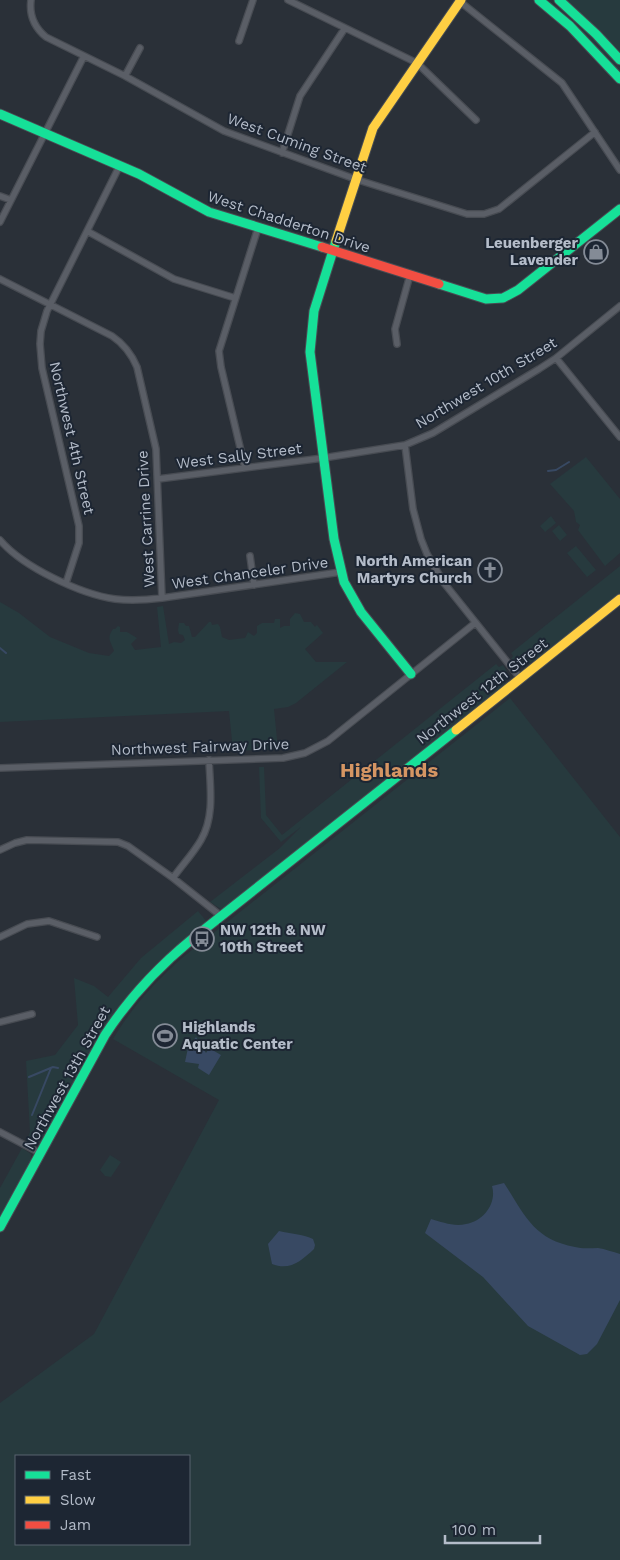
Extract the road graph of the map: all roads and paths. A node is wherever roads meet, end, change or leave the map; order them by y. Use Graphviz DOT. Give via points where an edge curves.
graph roads {
  1 [pos="31,0"];
  2 [pos="253,0"];
  3 [pos="288,0"];
  4 [pos="460,0"];
  5 [pos="539,0"];
  6 [pos="559,0"];
  7 [pos="345,28"];
  8 [pos="239,41"];
  9 [pos="140,48"];
  10 [pos="84,56"];
  11 [pos="620,60"];
  12 [pos="417,63"];
  13 [pos="125,76"];
  14 [pos="620,78"];
  15 [pos="0,114"];
  16 [pos="476,120"];
  17 [pos="595,132"];
  18 [pos="45,133"];
  19 [pos="282,152"];
  20 [pos="120,166"];
  21 [pos="620,170"];
  22 [pos="355,179"];
  23 [pos="0,196"];
  24 [pos="11,200"];
  25 [pos="620,209"];
  26 [pos="0,222"];
  27 [pos="258,228"];
  28 [pos="87,231"];
  29 [pos="333,251"];
  30 [pos="410,275"];
  31 [pos="0,279"];
  32 [pos="235,298"];
  33 [pos="50,304"];
  34 [pos="620,307"];
  35 [pos="397,344"];
  36 [pos="556,358"];
  37 [pos="620,437"];
  38 [pos="405,445"];
  39 [pos="323,458"];
  40 [pos="245,468"];
  41 [pos="158,479"];
  42 [pos="0,540"];
  43 [pos="250,556"];
  44 [pos="341,572"];
  45 [pos="66,583"];
  46 [pos="254,585"];
  47 [pos="162,598"];
  48 [pos="620,599"];
  49 [pos="476,623"];
  50 [pos="411,674"];
  51 [pos="520,678"];
  52 [pos="209,760"];
  53 [pos="0,768"];
  54 [pos="0,850"];
  55 [pos="173,878"];
  56 [pos="220,916"];
  57 [pos="0,937"];
  58 [pos="97,937"];
  59 [pos="32,1014"];
  60 [pos="0,1022"];
  61 [pos="0,1132"];
  62 [pos="40,1153"];
  63 [pos="0,1227"];
  1 -- 10 [label="street, West Cuming Street" via="30,12 42,33"];
  2 -- 8 [label="street"];
  3 -- 7 [label="street"];
  4 -- 12 [label="street"];
  4 -- 17 [label="street" via="562,83"];
  5 -- 14 [label="street" via="570,26"];
  6 -- 11 [label="street"];
  7 -- 12 [label="street"];
  7 -- 19 [label="street" via="300,96"];
  9 -- 13 [label="street"];
  10 -- 13 [label="street, West Cuming Street"];
  10 -- 18 [label="street"];
  12 -- 16 [label="street"];
  12 -- 22 [label="street" via="373,128"];
  13 -- 19 [label="street, West Cuming Street" via="224,131"];
  15 -- 18 [label="street, West Chadderton Drive"];
  17 -- 21 [label="street"];
  17 -- 22 [label="street, West Cuming Street" via="502,206 484,214 461,212"];
  18 -- 20 [label="street, West Chadderton Drive"];
  18 -- 24 [label="street"];
  19 -- 22 [label="street, West Cuming Street"];
  20 -- 27 [label="street, West Chadderton Drive" via="203,210"];
  20 -- 28 [label="street, Northwest 4th Street"];
  22 -- 29 [label="street"];
  23 -- 24 [label="street"];
  24 -- 26 [label="street"];
  25 -- 30 [label="street, West Chadderton Drive" via="518,290 496,300"];
  27 -- 29 [label="street, West Chadderton Drive"];
  27 -- 32 [label="street"];
  28 -- 32 [label="street" via="174,279"];
  28 -- 33 [label="street, Northwest 4th Street"];
  29 -- 30 [label="street, West Chadderton Drive"];
  29 -- 39 [label="street" via="309,335"];
  30 -- 35 [label="street" via="395,329"];
  31 -- 33 [label="street, West Carrine Drive"];
  32 -- 40 [label="street" via="219,359"];
  33 -- 41 [label="street, West Carrine Drive" via="112,336 133,358 154,440"];
  33 -- 45 [label="street, Northwest 4th Street" via="41,332 40,355 80,533 78,550"];
  34 -- 36 [label="street, Northwest 10th Street"];
  36 -- 37 [label="street"];
  36 -- 38 [label="street, Northwest 10th Street" via="433,433"];
  38 -- 39 [label="street, Northwest 10th Street"];
  38 -- 49 [label="street" via="413,509 421,539 439,576"];
  39 -- 40 [label="street, West Sally Street"];
  39 -- 44 [label="street"];
  40 -- 41 [label="street, West Sally Street"];
  41 -- 47 [label="street, West Carrine Drive"];
  42 -- 45 [label="street, West Chanceler Drive" via="23,562"];
  43 -- 46 [label="street"];
  44 -- 46 [label="street, West Chanceler Drive"];
  44 -- 50 [label="street" via="354,603"];
  45 -- 47 [label="street, West Chanceler Drive" via="117,599"];
  46 -- 47 [label="street, West Chanceler Drive"];
  48 -- 51 [label="street, Northwest 12th Street"];
  49 -- 50 [label="street, Northwest Fairway Drive"];
  49 -- 51 [label="street"];
  50 -- 52 [label="street, Northwest Fairway Drive" via="314,749 283,758"];
  51 -- 56 [label="street, Northwest 12th Street"];
  52 -- 53 [label="street, Northwest Fairway Drive"];
  52 -- 55 [label="street" via="209,821 200,841"];
  54 -- 55 [label="street" via="27,840 118,842"];
  55 -- 56 [label="street"];
  56 -- 62 [label="street, Northwest 13th Street" via="154,971 125,1004"];
  57 -- 58 [label="street" via="26,924 49,921"];
  59 -- 60 [label="street"];
  61 -- 62 [label="street"];
  62 -- 63 [label="street, Northwest 13th Street"];
}
